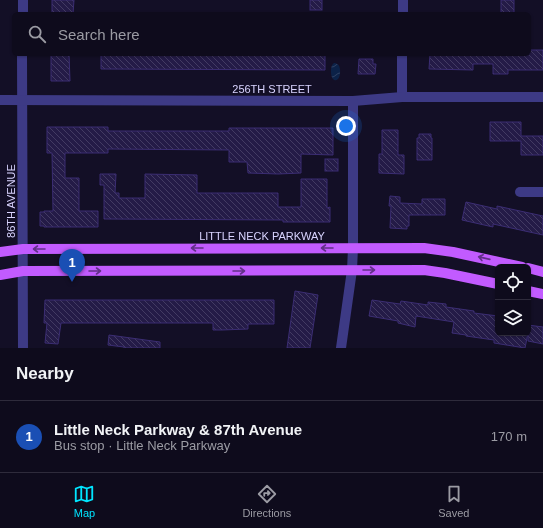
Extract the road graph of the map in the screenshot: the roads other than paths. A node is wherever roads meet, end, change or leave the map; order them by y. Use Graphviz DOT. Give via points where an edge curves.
graph roads {
  1 [pos="23,0"];
  2 [pos="403,0"];
  3 [pos="23,12"];
  4 [pos="403,12"];
  5 [pos="22,56"];
  6 [pos="402,56"];
  7 [pos="402,97"];
  8 [pos="543,97"];
  9 [pos="0,100"];
  10 [pos="22,100"];
  11 [pos="353,102"];
  12 [pos="520,192"];
  13 [pos="543,192"];
  14 [pos="353,248"];
  15 [pos="23,249"];
  16 [pos="0,252"];
  17 [pos="508,264"];
  18 [pos="531,269"];
  19 [pos="352,270"];
  20 [pos="23,272"];
  21 [pos="543,272"];
  22 [pos="0,275"];
  23 [pos="495,283"];
  24 [pos="531,292"];
  25 [pos="543,294"];
  26 [pos="23,348"];
  27 [pos="341,348"];
  1 -- 3 [label="street"];
  2 -- 4 [label="street"];
  5 -- 10 [label="street, 86TH AVENUE"];
  6 -- 7 [label="street"];
  7 -- 8 [label="street, 256TH STREET"];
  7 -- 11 [label="street, 256TH STREET"];
  9 -- 10 [label="street, 256TH STREET"];
  10 -- 11 [label="street, 256TH STREET"];
  10 -- 15 [label="street, 86TH AVENUE"];
  11 -- 14 [label="street"];
  12 -- 13 [label="street"];
  14 -- 15 [label="main road, LITTLE NECK PARKWAY, one-way"];
  17 -- 14 [label="main road, LITTLE NECK PARKWAY, one-way" via="424,248"];
  14 -- 19 [label="street"];
  15 -- 16 [label="main road, LITTLE NECK PARKWAY"];
  15 -- 20 [label="street, 86TH AVENUE"];
  18 -- 21 [label="main road"];
  20 -- 19 [label="main road, one-way"];
  19 -- 23 [label="main road, one-way" via="424,270"];
  19 -- 27 [label="street"];
  20 -- 22 [label="main road"];
  20 -- 26 [label="street, 86TH AVENUE"];
  24 -- 25 [label="main road"];
}
